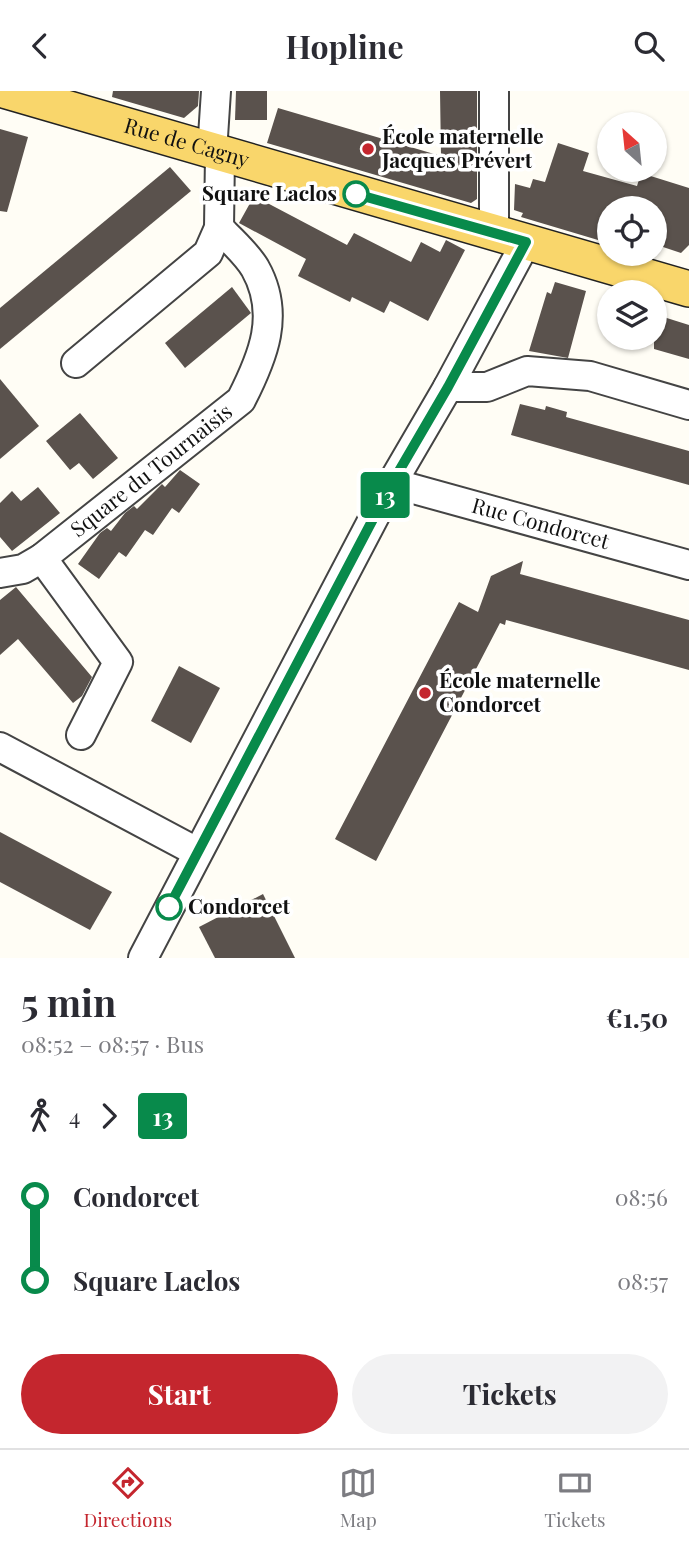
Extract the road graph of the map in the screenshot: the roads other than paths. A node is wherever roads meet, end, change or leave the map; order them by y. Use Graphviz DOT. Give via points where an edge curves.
graph roads {
  1 [pos="7,91"];
  2 [pos="216,91"];
  3 [pos="494,91"];
  4 [pos="216,153"];
  5 [pos="219,228"];
  6 [pos="510,238"];
  7 [pos="689,289"];
  8 [pos="76,363"];
  9 [pos="448,387"];
  10 [pos="689,405"];
  11 [pos="392,483"];
  12 [pos="42,558"];
  13 [pos="689,565"];
  14 [pos="0,572"];
  15 [pos="81,735"];
  16 [pos="0,747"];
  17 [pos="197,852"];
  18 [pos="143,958"];
  1 -- 4 [label="main road, Rue de Cagny"];
  2 -- 4 [label="street"];
  3 -- 6 [label="street"];
  4 -- 5 [label="street"];
  4 -- 6 [label="main road, Rue de Cagny"];
  5 -- 8 [label="street" via="208,253"];
  5 -- 12 [label="street, Square du Tournaisis" via="254,266 267,294 269,325 260,363 241,400"];
  6 -- 7 [label="main road, Rue de Cagny"];
  6 -- 9 [label="street"];
  9 -- 10 [label="street" via="487,387 527,371 590,376"];
  9 -- 11 [label="street"];
  11 -- 13 [label="street, Rue Condorcet"];
  11 -- 17 [label="street"];
  12 -- 14 [label="street, Square du Tournaisis" via="23,569"];
  12 -- 15 [label="street" via="118,662"];
  16 -- 17 [label="street"];
  17 -- 18 [label="street"];
}
